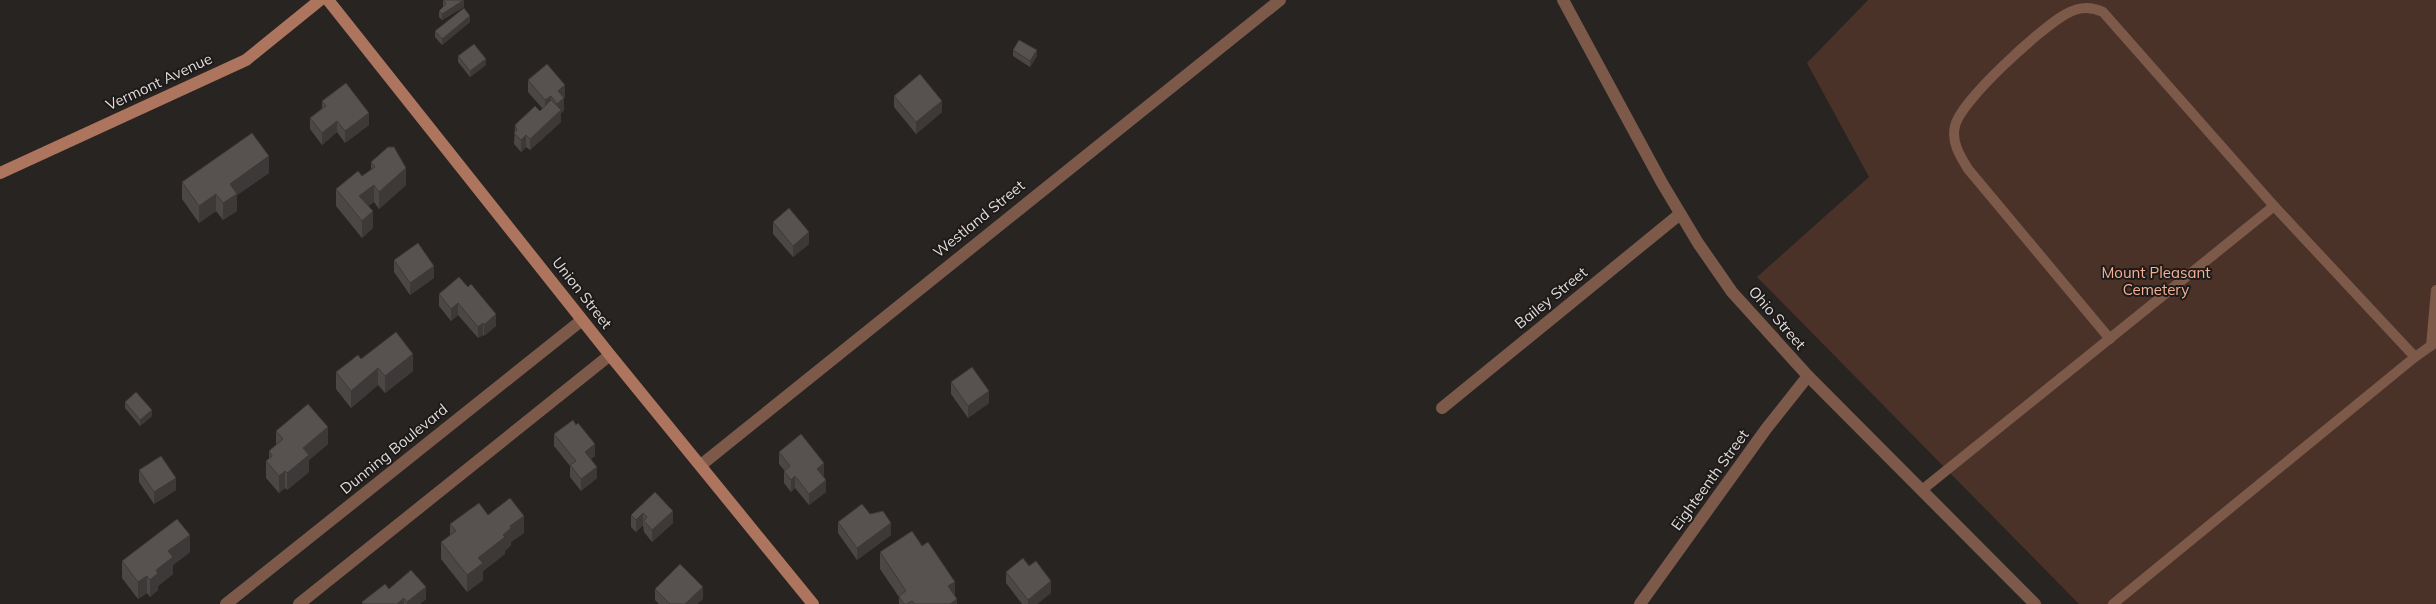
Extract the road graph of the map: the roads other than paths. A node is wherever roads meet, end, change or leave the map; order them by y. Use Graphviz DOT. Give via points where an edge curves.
graph roads {
  1 [pos="320,0"];
  2 [pos="328,0"];
  3 [pos="1280,0"];
  4 [pos="1563,0"];
  5 [pos="0,173"];
  6 [pos="2274,206"];
  7 [pos="1680,214"];
  8 [pos="2436,290"];
  9 [pos="582,320"];
  10 [pos="2110,339"];
  11 [pos="2434,344"];
  12 [pos="610,355"];
  13 [pos="2415,357"];
  14 [pos="1808,376"];
  15 [pos="1442,408"];
  16 [pos="701,465"];
  17 [pos="1922,490"];
  18 [pos="226,604"];
  19 [pos="299,604"];
  20 [pos="813,604"];
  21 [pos="1640,604"];
  22 [pos="2035,604"];
  23 [pos="2113,604"];
  1 -- 5 [label="main road, Vermont Avenue" via="246,60"];
  2 -- 9 [label="main road, Union Street"];
  3 -- 16 [label="street, Westland Street"];
  4 -- 7 [label="street, Ohio Street"];
  6 -- 10 [label="lane"];
  6 -- 10 [label="lane" via="2103,12 2095,8 2078,9 2043,31 2009,60 1962,111 1955,124 1955,143 1968,169"];
  6 -- 13 [label="lane"];
  7 -- 14 [label="street, Ohio Street" via="1732,292"];
  7 -- 15 [label="street, Bailey Street"];
  8 -- 11 [label="lane"];
  9 -- 12 [label="main road, Union Street"];
  9 -- 18 [label="street, Dunning Boulevard"];
  10 -- 17 [label="lane"];
  11 -- 13 [label="lane"];
  12 -- 16 [label="main road, Union Street"];
  12 -- 19 [label="street"];
  13 -- 23 [label="lane"];
  14 -- 17 [label="street, Ohio Street"];
  14 -- 21 [label="street, Eighteenth Street"];
  16 -- 20 [label="main road, Union Street"];
  17 -- 22 [label="street, Ohio Street"];
}
